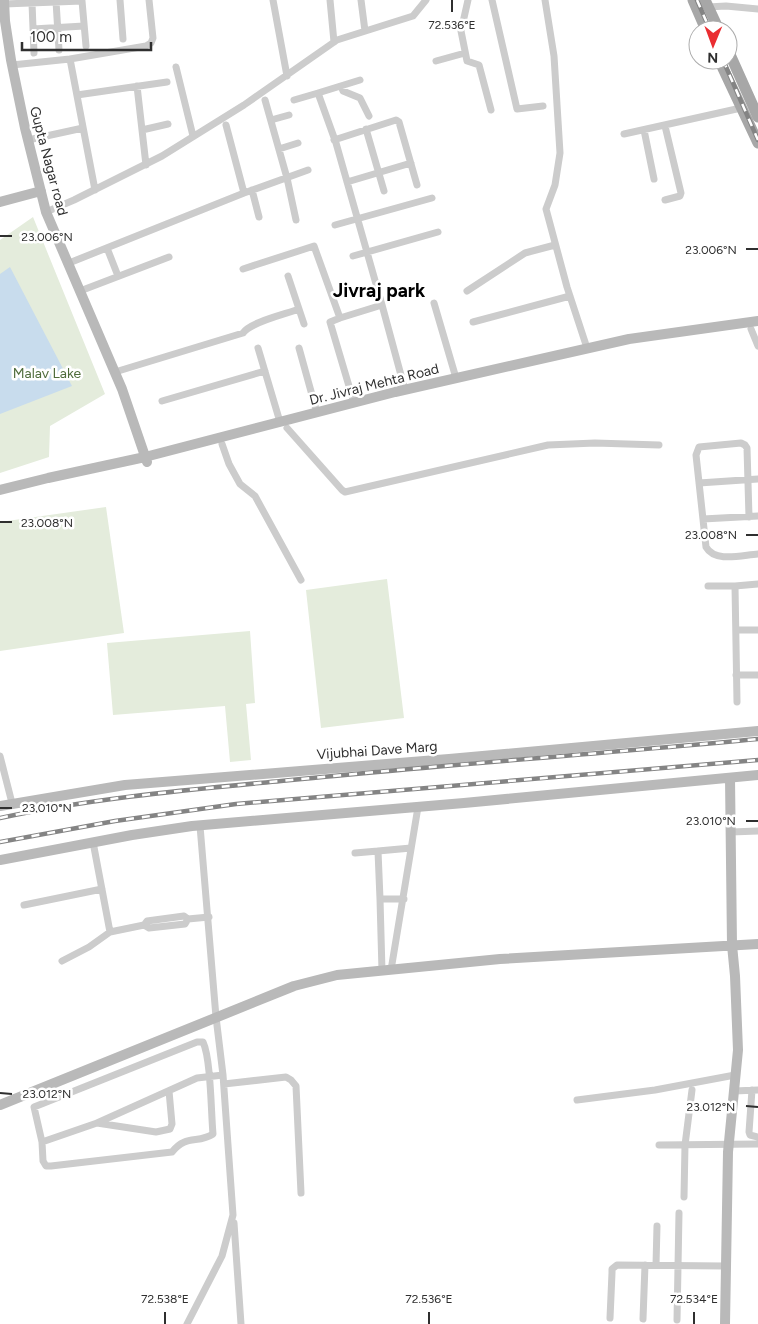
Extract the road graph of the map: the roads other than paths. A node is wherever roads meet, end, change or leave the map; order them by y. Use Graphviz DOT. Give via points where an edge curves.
graph roads {
  1 [pos="120,0"];
  2 [pos="149,0"];
  3 [pos="273,0"];
  4 [pos="330,0"];
  5 [pos="361,0"];
  6 [pos="426,0"];
  7 [pos="468,0"];
  8 [pos="492,0"];
  9 [pos="544,0"];
  10 [pos="693,0"];
  11 [pos="56,1"];
  12 [pos="4,2"];
  13 [pos="32,3"];
  14 [pos="707,3"];
  15 [pos="758,9"];
  16 [pos="702,20"];
  17 [pos="715,20"];
  18 [pos="84,26"];
  19 [pos="58,27"];
  20 [pos="33,29"];
  21 [pos="365,31"];
  22 [pos="123,39"];
  23 [pos="334,42"];
  24 [pos="86,46"];
  25 [pos="59,50"];
  26 [pos="34,53"];
  27 [pos="465,53"];
  28 [pos="70,59"];
  29 [pos="436,61"];
  30 [pos="12,65"];
  31 [pos="176,67"];
  32 [pos="724,70"];
  33 [pos="737,70"];
  34 [pos="287,76"];
  35 [pos="360,80"];
  36 [pos="167,82"];
  37 [pos="137,86"];
  38 [pos="341,86"];
  39 [pos="318,93"];
  40 [pos="77,95"];
  41 [pos="265,100"];
  42 [pos="294,100"];
  43 [pos="543,106"];
  44 [pos="741,108"];
  45 [pos="491,110"];
  46 [pos="289,115"];
  47 [pos="369,116"];
  48 [pos="758,117"];
  49 [pos="270,120"];
  50 [pos="168,124"];
  51 [pos="226,125"];
  52 [pos="665,126"];
  53 [pos="83,128"];
  54 [pos="366,129"];
  55 [pos="142,130"];
  56 [pos="644,130"];
  57 [pos="624,134"];
  58 [pos="193,136"];
  59 [pos="28,140"];
  60 [pos="334,140"];
  61 [pos="298,142"];
  62 [pos="758,143"];
  63 [pos="279,149"];
  64 [pos="411,163"];
  65 [pos="146,165"];
  66 [pos="308,170"];
  67 [pos="379,172"];
  68 [pos="287,178"];
  69 [pos="654,179"];
  70 [pos="347,182"];
  71 [pos="417,185"];
  72 [pos="95,190"];
  73 [pos="252,190"];
  74 [pos="41,191"];
  75 [pos="384,192"];
  76 [pos="244,193"];
  77 [pos="432,198"];
  78 [pos="665,200"];
  79 [pos="0,202"];
  80 [pos="46,212"];
  81 [pos="259,217"];
  82 [pos="358,218"];
  83 [pos="296,220"];
  84 [pos="335,225"];
  85 [pos="438,232"];
  86 [pos="555,245"];
  87 [pos="107,248"];
  88 [pos="367,252"];
  89 [pos="353,256"];
  90 [pos="169,257"];
  91 [pos="69,263"];
  92 [pos="243,269"];
  93 [pos="118,276"];
  94 [pos="288,276"];
  95 [pos="80,291"];
  96 [pos="467,291"];
  97 [pos="570,296"];
  98 [pos="434,303"];
  99 [pos="382,305"];
  100 [pos="299,309"];
  101 [pos="340,318"];
  102 [pos="473,322"];
  103 [pos="304,324"];
  104 [pos="756,326"];
  105 [pos="758,346"];
  106 [pos="258,348"];
  107 [pos="299,348"];
  108 [pos="587,348"];
  109 [pos="265,370"];
  110 [pos="115,372"];
  111 [pos="456,378"];
  112 [pos="405,390"];
  113 [pos="162,401"];
  114 [pos="354,403"];
  115 [pos="317,413"];
  116 [pos="283,425"];
  117 [pos="222,444"];
  118 [pos="659,445"];
  119 [pos="146,460"];
  120 [pos="747,479"];
  121 [pos="758,479"];
  122 [pos="699,483"];
  123 [pos="0,490"];
  124 [pos="0,496"];
  125 [pos="758,516"];
  126 [pos="749,517"];
  127 [pos="703,520"];
  128 [pos="758,554"];
  129 [pos="301,580"];
  130 [pos="758,584"];
  131 [pos="708,586"];
  132 [pos="735,586"];
  133 [pos="736,630"];
  134 [pos="758,630"];
  135 [pos="736,675"];
  136 [pos="758,675"];
  137 [pos="737,702"];
  138 [pos="758,731"];
  139 [pos="0,756"];
  140 [pos="758,775"];
  141 [pos="730,778"];
  142 [pos="12,803"];
  143 [pos="0,806"];
  144 [pos="418,807"];
  145 [pos="200,826"];
  146 [pos="758,831"];
  147 [pos="731,832"];
  148 [pos="93,842"];
  149 [pos="411,848"];
  150 [pos="378,851"];
  151 [pos="356,853"];
  152 [pos="0,860"];
  153 [pos="102,889"];
  154 [pos="380,899"];
  155 [pos="404,899"];
  156 [pos="24,905"];
  157 [pos="209,917"];
  158 [pos="110,932"];
  159 [pos="758,944"];
  160 [pos="732,945"];
  161 [pos="62,961"];
  162 [pos="387,970"];
  163 [pos="216,1017"];
  164 [pos="223,1075"];
  165 [pos="735,1075"];
  166 [pos="209,1076"];
  167 [pos="224,1084"];
  168 [pos="692,1090"];
  169 [pos="755,1090"];
  170 [pos="169,1091"];
  171 [pos="734,1091"];
  172 [pos="28,1093"];
  173 [pos="577,1100"];
  174 [pos="0,1105"];
  175 [pos="34,1107"];
  176 [pos="96,1123"];
  177 [pos="758,1137"];
  178 [pos="42,1142"];
  179 [pos="728,1144"];
  180 [pos="758,1144"];
  181 [pos="659,1145"];
  182 [pos="685,1145"];
  183 [pos="301,1193"];
  184 [pos="684,1197"];
  185 [pos="679,1213"];
  186 [pos="233,1215"];
  187 [pos="657,1226"];
  188 [pos="224,1250"];
  189 [pos="235,1253"];
  190 [pos="645,1265"];
  191 [pos="656,1265"];
  192 [pos="678,1266"];
  193 [pos="725,1266"];
  194 [pos="610,1318"];
  195 [pos="643,1319"];
  196 [pos="677,1320"];
  197 [pos="187,1324"];
  198 [pos="241,1324"];
  199 [pos="725,1324"];
  1 -- 22 [label="street"];
  2 -- 28 [label="street" via="151,43"];
  3 -- 34 [label="street"];
  4 -- 23 [label="street"];
  5 -- 21 [label="street"];
  6 -- 21 [label="street" via="413,16"];
  7 -- 27 [label="street" via="461,31"];
  8 -- 43 [label="street" via="517,109"];
  9 -- 86 [label="street" via="554,56 560,153 555,185 546,209"];
  10 -- 16 [label="main road"];
  11 -- 13 [label="street"];
  11 -- 18 [label="street" via="82,1"];
  11 -- 19 [label="street"];
  12 -- 13 [label="street"];
  12 -- 30 [label="street, Gupta Nagar road"];
  13 -- 20 [label="street"];
  14 -- 15 [label="street"];
  14 -- 17 [label="main road"];
  18 -- 19 [label="street"];
  18 -- 24 [label="street"];
  19 -- 20 [label="street"];
  19 -- 25 [label="street"];
  20 -- 26 [label="street"];
  21 -- 23 [label="street"];
  23 -- 34 [label="street"];
  27 -- 29 [label="street"];
  27 -- 45 [label="street" via="468,63 479,64"];
  28 -- 30 [label="street"];
  28 -- 40 [label="street"];
  30 -- 59 [label="street, Gupta Nagar road"];
  31 -- 58 [label="street"];
  32 -- 44 [label="main road"];
  33 -- 48 [label="main road"];
  34 -- 58 [label="street"];
  35 -- 38 [label="street"];
  36 -- 37 [label="street"];
  37 -- 40 [label="street"];
  37 -- 55 [label="street"];
  38 -- 39 [label="street"];
  38 -- 47 [label="street" via="343,91 360,98"];
  39 -- 42 [label="street"];
  39 -- 60 [label="street"];
  40 -- 53 [label="street"];
  41 -- 49 [label="street"];
  44 -- 52 [label="street"];
  44 -- 62 [label="main road"];
  46 -- 49 [label="street"];
  49 -- 63 [label="street"];
  50 -- 55 [label="street"];
  51 -- 76 [label="street"];
  52 -- 56 [label="street"];
  52 -- 78 [label="street" via="681,194"];
  53 -- 59 [label="street"];
  53 -- 72 [label="street"];
  54 -- 60 [label="street"];
  54 -- 64 [label="street" via="393,120 400,122"];
  54 -- 67 [label="street"];
  55 -- 65 [label="street"];
  56 -- 57 [label="street"];
  56 -- 69 [label="street"];
  58 -- 65 [label="street"];
  59 -- 74 [label="street, Gupta Nagar road"];
  60 -- 70 [label="street"];
  61 -- 63 [label="street"];
  63 -- 68 [label="street"];
  64 -- 67 [label="street"];
  64 -- 71 [label="street"];
  65 -- 72 [label="street"];
  66 -- 68 [label="street"];
  67 -- 70 [label="street"];
  67 -- 75 [label="street"];
  68 -- 73 [label="street"];
  68 -- 83 [label="street"];
  70 -- 82 [label="street"];
  72 -- 80 [label="street"];
  73 -- 76 [label="street"];
  73 -- 81 [label="street"];
  74 -- 79 [label="street"];
  74 -- 80 [label="street, Gupta Nagar road"];
  76 -- 87 [label="street"];
  77 -- 82 [label="street"];
  80 -- 91 [label="street, Gupta Nagar road"];
  82 -- 84 [label="street"];
  82 -- 88 [label="street"];
  85 -- 88 [label="street"];
  86 -- 96 [label="street" via="525,253"];
  86 -- 97 [label="street"];
  87 -- 91 [label="street"];
  87 -- 93 [label="street"];
  88 -- 89 [label="street"];
  88 -- 99 [label="street"];
  90 -- 93 [label="street"];
  91 -- 95 [label="street, Gupta Nagar road"];
  92 -- 101 [label="street" via="314,246"];
  93 -- 95 [label="street"];
  94 -- 100 [label="street"];
  95 -- 110 [label="street, Gupta Nagar road"];
  97 -- 102 [label="street"];
  97 -- 108 [label="street"];
  98 -- 111 [label="street"];
  99 -- 101 [label="street"];
  99 -- 112 [label="street"];
  100 -- 103 [label="street"];
  100 -- 110 [label="street" via="259,323 243,333"];
  101 -- 114 [label="street" via="330,322"];
  104 -- 105 [label="street"];
  104 -- 108 [label="street, Dr. Jivraj Mehta Road" via="629,339"];
  104 -- 116 [label="street" via="615,348"];
  106 -- 109 [label="street"];
  107 -- 115 [label="street"];
  108 -- 111 [label="street, Dr. Jivraj Mehta Road"];
  109 -- 113 [label="street"];
  109 -- 116 [label="street"];
  110 -- 119 [label="street, Gupta Nagar road"];
  111 -- 112 [label="street, Dr. Jivraj Mehta Road"];
  112 -- 114 [label="street, Dr. Jivraj Mehta Road"];
  114 -- 115 [label="street, Dr. Jivraj Mehta Road"];
  115 -- 116 [label="street, Dr. Jivraj Mehta Road"];
  116 -- 117 [label="street"];
  116 -- 118 [label="street" via="345,492 548,445"];
  116 -- 119 [label="street, Dr. Jivraj Mehta Road"];
  117 -- 119 [label="street"];
  117 -- 129 [label="street" via="240,484 255,496"];
  119 -- 123 [label="street, Dr. Jivraj Mehta Road"];
  119 -- 124 [label="street"];
  120 -- 121 [label="street"];
  120 -- 122 [label="street"];
  120 -- 122 [label="street" via="747,448 741,443 699,447 696,455"];
  120 -- 126 [label="street"];
  122 -- 127 [label="street"];
  125 -- 126 [label="street"];
  126 -- 127 [label="street"];
  127 -- 128 [label="street" via="706,547 713,555"];
  130 -- 132 [label="street"];
  131 -- 132 [label="street"];
  132 -- 133 [label="street"];
  133 -- 134 [label="street"];
  133 -- 135 [label="street"];
  135 -- 136 [label="street"];
  135 -- 137 [label="street"];
  138 -- 142 [label="street, Vijubhai Dave Marg" via="134,784"];
  139 -- 142 [label="street"];
  140 -- 141 [label="street"];
  141 -- 144 [label="street"];
  141 -- 147 [label="street"];
  142 -- 143 [label="street, Vijubhai Dave Marg"];
  144 -- 145 [label="street"];
  144 -- 149 [label="street"];
  145 -- 148 [label="street"];
  145 -- 157 [label="street"];
  146 -- 147 [label="street"];
  147 -- 160 [label="street"];
  148 -- 152 [label="street"];
  148 -- 153 [label="street"];
  149 -- 150 [label="street"];
  149 -- 155 [label="street"];
  150 -- 151 [label="street"];
  150 -- 154 [label="street"];
  153 -- 156 [label="street"];
  153 -- 158 [label="street"];
  154 -- 155 [label="street"];
  154 -- 162 [label="street"];
  155 -- 162 [label="street"];
  157 -- 158 [label="street" via="188,919 184,916 148,921 144,925"];
  157 -- 163 [label="street"];
  158 -- 161 [label="street"];
  159 -- 160 [label="street"];
  160 -- 162 [label="street" via="500,959"];
  160 -- 165 [label="street" via="738,1050"];
  162 -- 163 [label="street" via="337,975 294,986"];
  163 -- 164 [label="street"];
  163 -- 172 [label="street"];
  164 -- 166 [label="street"];
  164 -- 167 [label="street"];
  165 -- 171 [label="street"];
  165 -- 173 [label="street"];
  166 -- 170 [label="street" via="196,1078"];
  166 -- 175 [label="street" via="206,1048 203,1042 197,1042"];
  166 -- 178 [label="street" via="213,1134 180,1143 172,1152 46,1166"];
  167 -- 183 [label="street" via="286,1078 296,1086"];
  167 -- 186 [label="street"];
  168 -- 182 [label="street"];
  169 -- 171 [label="street"];
  169 -- 177 [label="street" via="749,1132"];
  170 -- 176 [label="street"];
  170 -- 176 [label="street" via="172,1124 164,1132"];
  171 -- 179 [label="street"];
  172 -- 174 [label="street"];
  172 -- 175 [label="street"];
  175 -- 178 [label="street"];
  176 -- 178 [label="street"];
  179 -- 180 [label="street"];
  179 -- 182 [label="street"];
  179 -- 193 [label="street"];
  181 -- 182 [label="street"];
  182 -- 184 [label="street"];
  185 -- 192 [label="street"];
  186 -- 188 [label="street"];
  186 -- 189 [label="street"];
  187 -- 191 [label="street"];
  188 -- 189 [label="street"];
  188 -- 197 [label="street"];
  189 -- 198 [label="street"];
  190 -- 191 [label="street"];
  190 -- 194 [label="street" via="616,1265 612,1269"];
  190 -- 195 [label="street"];
  191 -- 192 [label="street"];
  192 -- 193 [label="street"];
  192 -- 196 [label="street"];
  193 -- 199 [label="street"];
}
